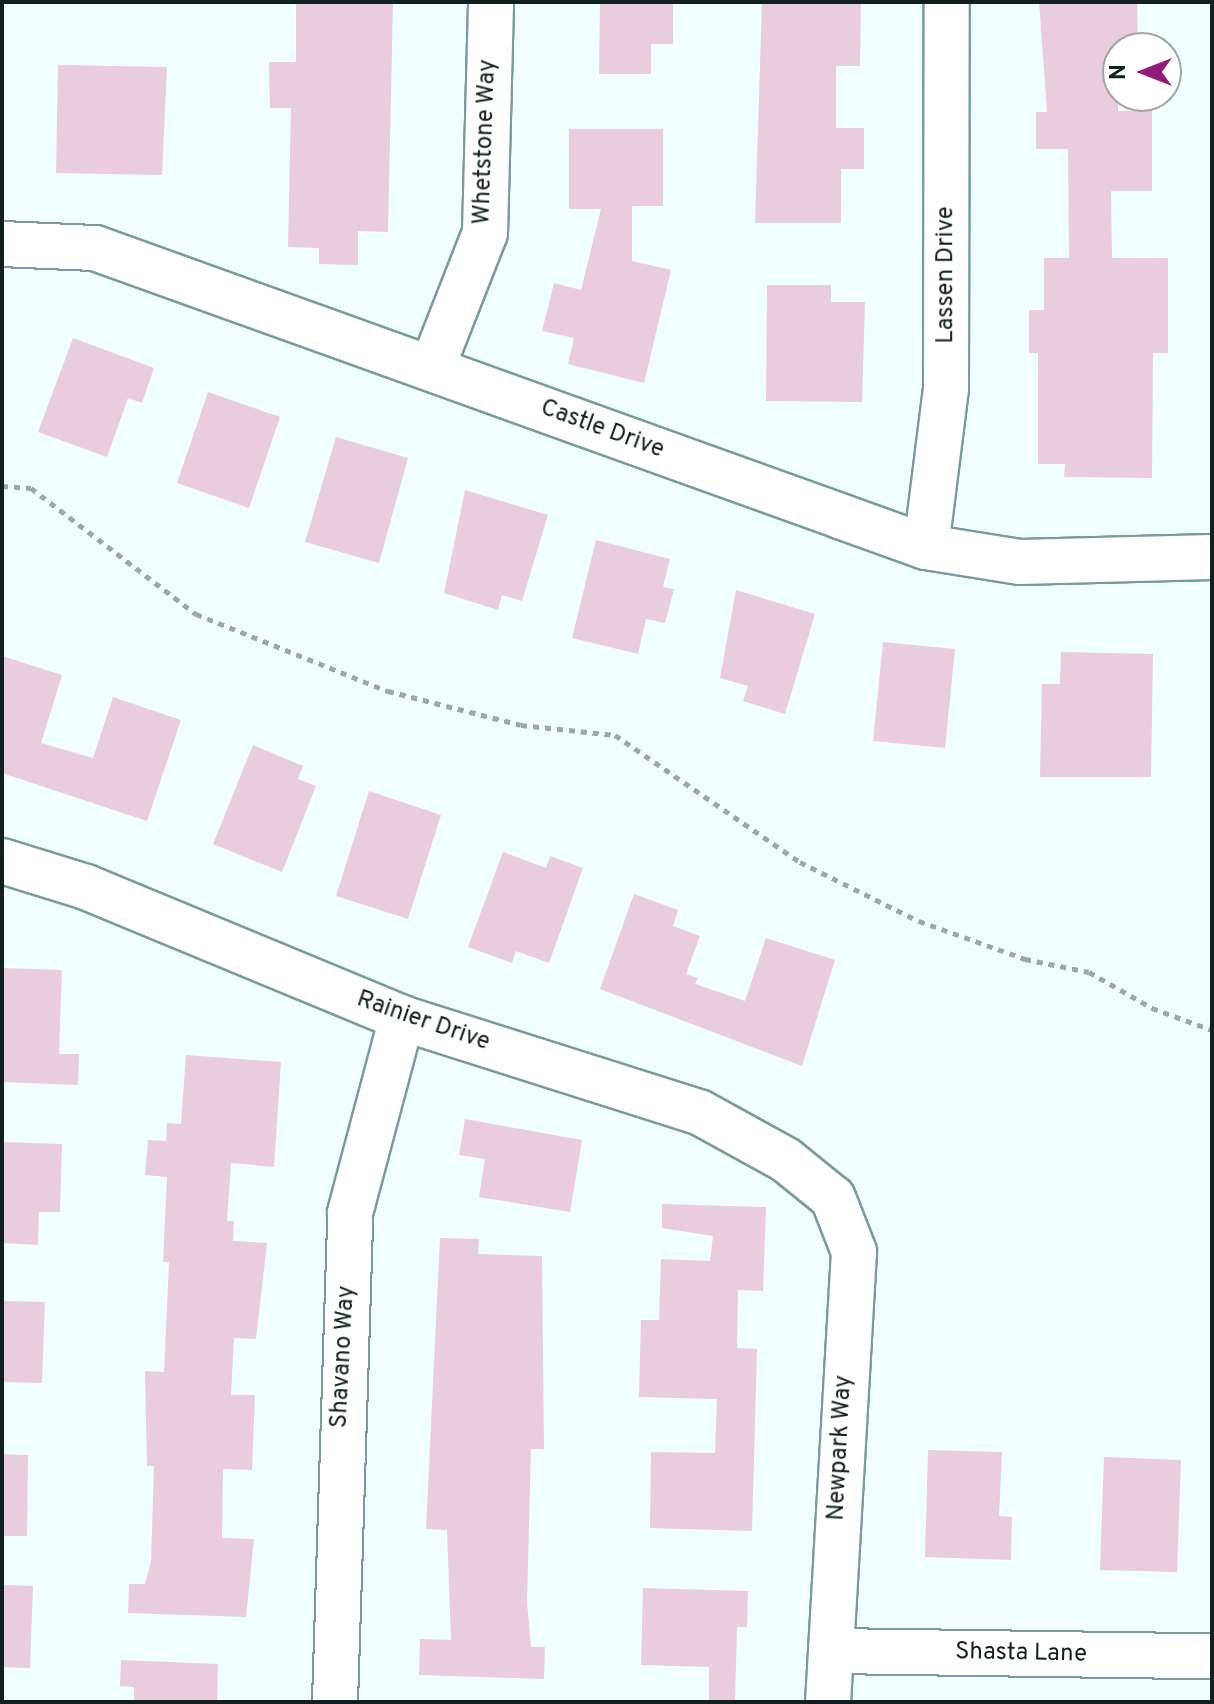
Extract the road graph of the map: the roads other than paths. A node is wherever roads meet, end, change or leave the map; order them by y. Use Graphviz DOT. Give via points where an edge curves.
graph roads {
  1 [pos="491,2"];
  2 [pos="947,2"];
  3 [pos="2,244"];
  4 [pos="432,368"];
  5 [pos="926,547"];
  6 [pos="1212,557"];
  7 [pos="2,861"];
  8 [pos="402,1018"];
  9 [pos="833,1198"];
  10 [pos="831,1651"];
  11 [pos="1212,1656"];
  12 [pos="335,1702"];
  13 [pos="828,1702"];
  1 -- 4 [label="street, Whetstone Way" via="485,233"];
  2 -- 5 [label="street, Lassen Drive" via="946,388"];
  3 -- 4 [label="street, Castle Drive" via="95,248"];
  4 -- 5 [label="street, Castle Drive"];
  5 -- 6 [label="street, Castle Drive" via="1020,562"];
  7 -- 8 [label="street, Rainier Drive" via="86,887"];
  8 -- 9 [label="street, Rainier Drive" via="699,1112 786,1160"];
  8 -- 12 [label="street, Shavano Way" via="350,1213"];
  9 -- 10 [label="street, Newpark Way" via="854,1252"];
  10 -- 11 [label="street, Shasta Lane"];
  10 -- 13 [label="street, Newpark Way"];
}
